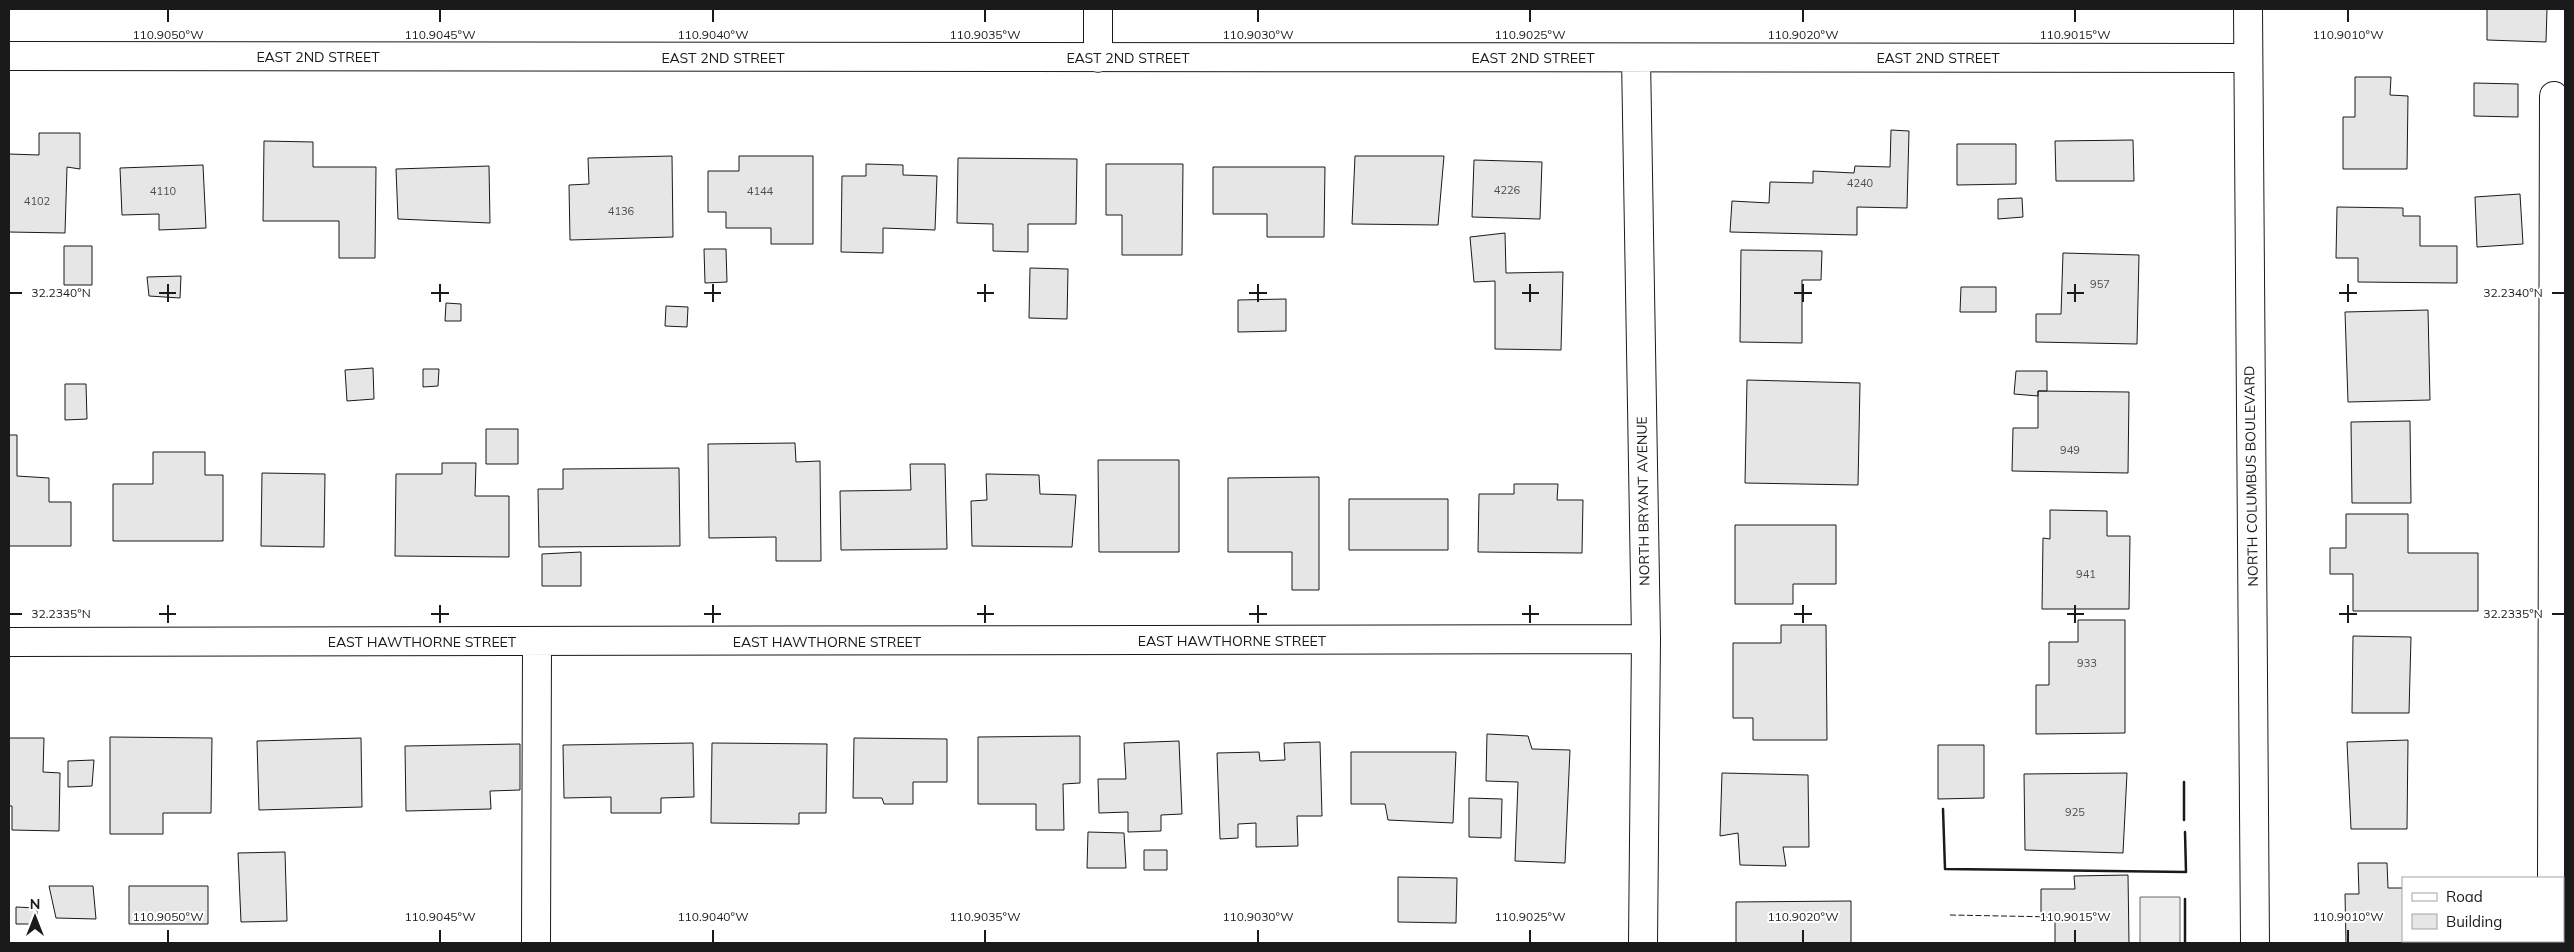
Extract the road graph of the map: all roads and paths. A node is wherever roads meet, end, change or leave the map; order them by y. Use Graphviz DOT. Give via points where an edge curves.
graph roads {
  1 [pos="1098,9"];
  2 [pos="2248,9"];
  3 [pos="9,56"];
  4 [pos="1098,58"];
  5 [pos="1636,58"];
  6 [pos="2248,58"];
  7 [pos="2554,96"];
  8 [pos="1646,639"];
  9 [pos="9,642"];
  10 [pos="537,643"];
  11 [pos="2552,877"];
  12 [pos="536,943"];
  13 [pos="1643,943"];
  14 [pos="2255,943"];
  1 -- 4 [label="street"];
  2 -- 6 [label="street, NORTH COLUMBUS BOULEVARD"];
  3 -- 4 [label="street, EAST 2ND STREET"];
  4 -- 5 [label="street, EAST 2ND STREET"];
  5 -- 6 [label="street, EAST 2ND STREET"];
  5 -- 8 [label="street, NORTH BRYANT AVENUE"];
  6 -- 14 [label="street, NORTH COLUMBUS BOULEVARD"];
  7 -- 11 [label="street"];
  8 -- 10 [label="street, EAST HAWTHORNE STREET"];
  8 -- 13 [label="street, NORTH BRYANT AVENUE"];
  9 -- 10 [label="street, EAST HAWTHORNE STREET"];
  10 -- 12 [label="street"];
}
